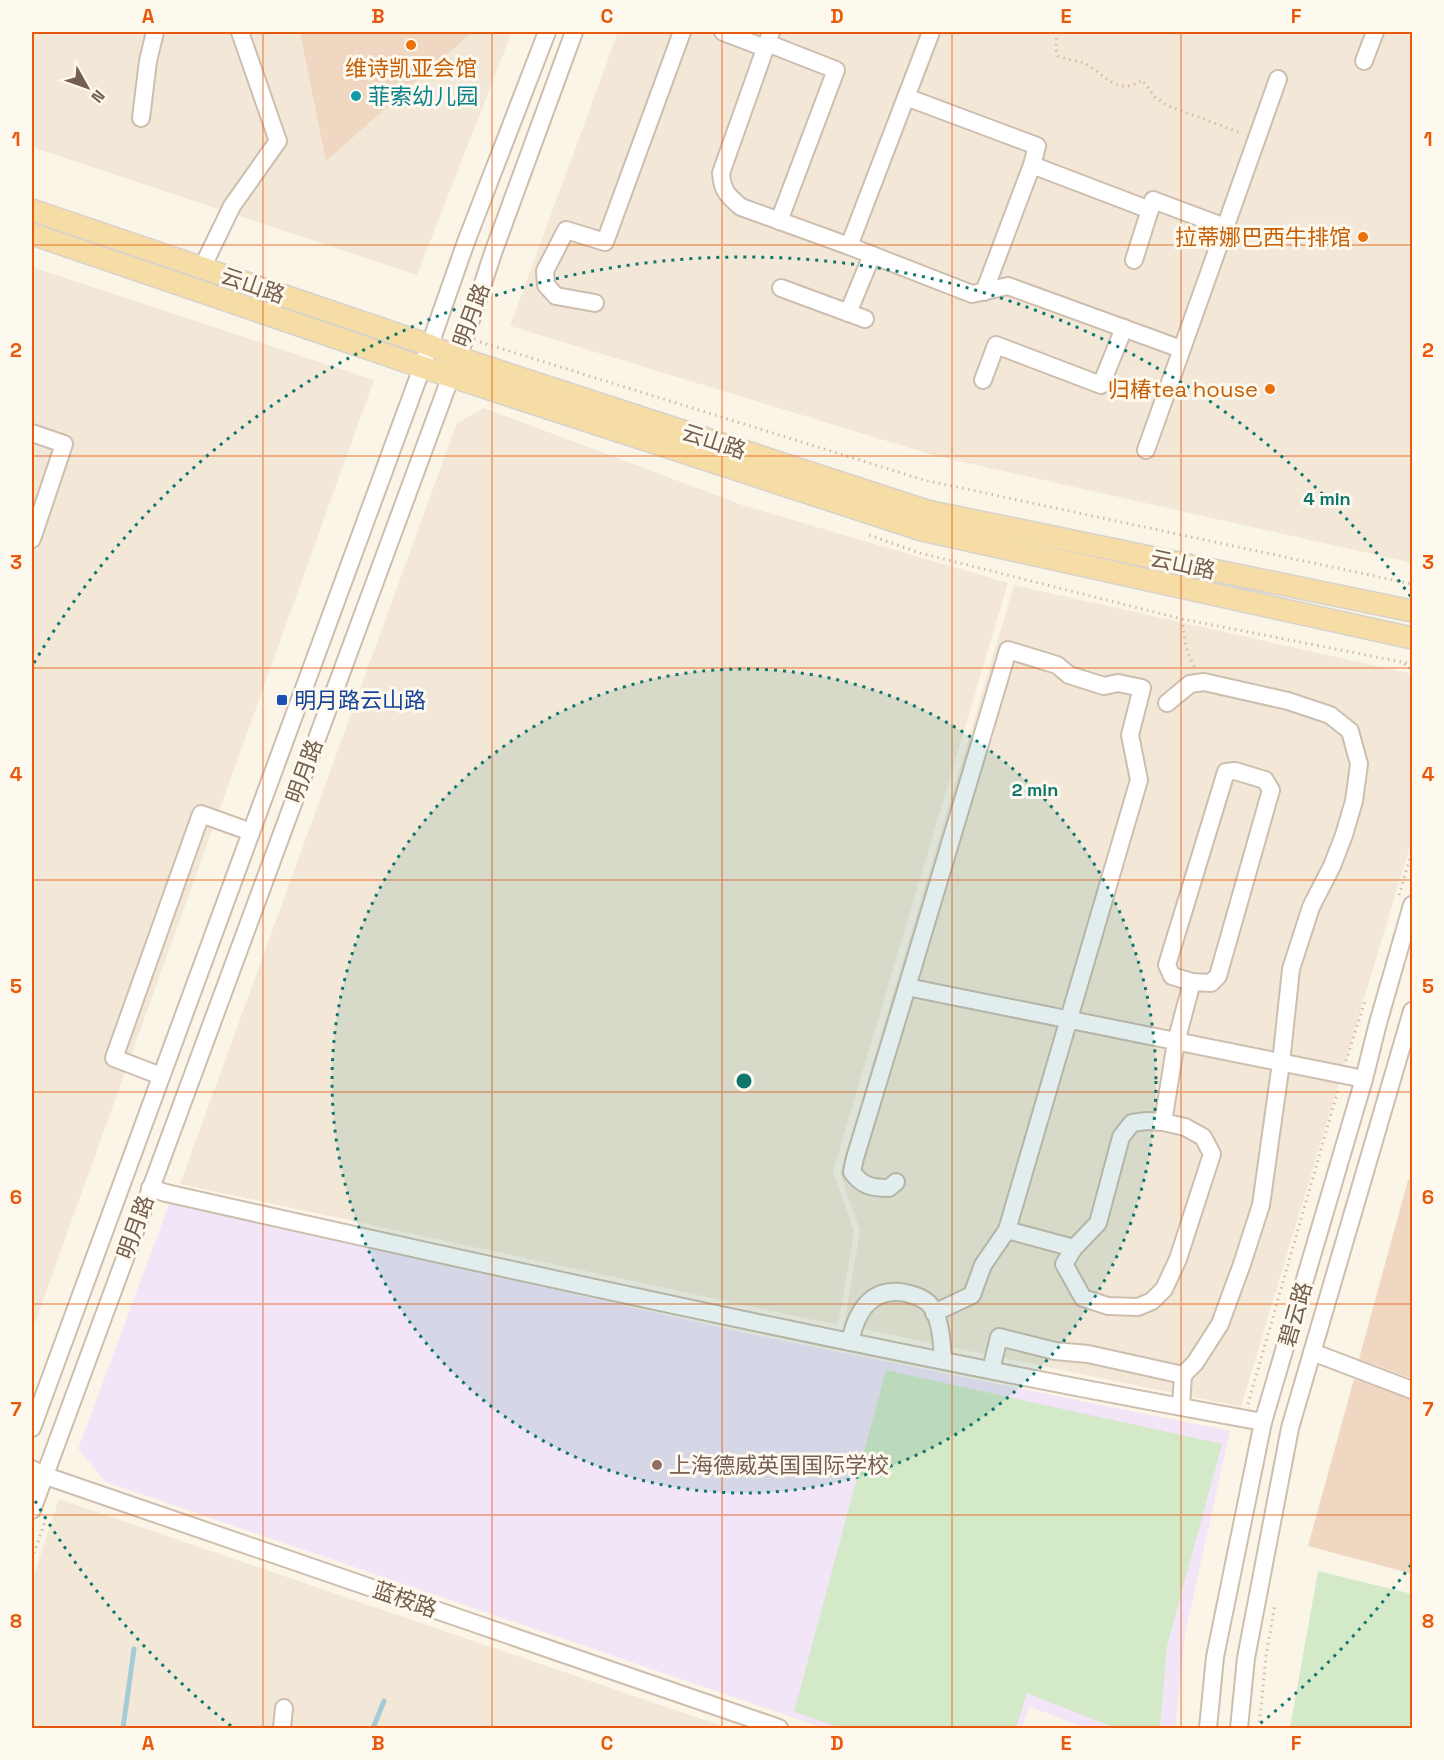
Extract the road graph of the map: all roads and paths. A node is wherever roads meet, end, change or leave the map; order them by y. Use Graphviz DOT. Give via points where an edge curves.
graph roads {
  1 [pos="155,32"];
  2 [pos="240,32"];
  3 [pos="547,32"];
  4 [pos="574,32"];
  5 [pos="682,32"];
  6 [pos="723,32"];
  7 [pos="930,32"];
  8 [pos="1057,32"];
  9 [pos="1375,32"];
  10 [pos="768,40"];
  11 [pos="1364,61"];
  12 [pos="1278,79"];
  13 [pos="906,97"];
  14 [pos="141,118"];
  15 [pos="1257,138"];
  16 [pos="1032,165"];
  17 [pos="32,210"];
  18 [pos="1150,210"];
  19 [pos="779,220"];
  20 [pos="1225,227"];
  21 [pos="32,234"];
  22 [pos="849,246"];
  23 [pos="872,255"];
  24 [pos="1134,260"];
  25 [pos="202,268"];
  26 [pos="781,288"];
  27 [pos="984,292"];
  28 [pos="595,303"];
  29 [pos="848,313"];
  30 [pos="865,319"];
  31 [pos="1124,328"];
  32 [pos="429,345"];
  33 [pos="1181,349"];
  34 [pos="457,357"];
  35 [pos="422,367"];
  36 [pos="983,380"];
  37 [pos="32,433"];
  38 [pos="1146,450"];
  39 [pos="32,539"];
  40 [pos="1413,584"];
  41 [pos="1413,611"];
  42 [pos="1182,619"];
  43 [pos="1413,638"];
  44 [pos="1402,662"];
  45 [pos="1413,670"];
  46 [pos="1204,682"];
  47 [pos="1167,703"];
  48 [pos="251,832"];
  49 [pos="1413,905"];
  50 [pos="1192,982"];
  51 [pos="907,987"];
  52 [pos="1413,1011"];
  53 [pos="1068,1020"];
  54 [pos="1176,1041"];
  55 [pos="1281,1063"];
  56 [pos="161,1076"];
  57 [pos="1364,1079"];
  58 [pos="1163,1122"];
  59 [pos="896,1182"];
  60 [pos="150,1188"];
  61 [pos="1007,1230"];
  62 [pos="1074,1248"];
  63 [pos="934,1313"];
  64 [pos="850,1342"];
  65 [pos="1312,1352"];
  66 [pos="943,1360"];
  67 [pos="992,1370"];
  68 [pos="1183,1375"];
  69 [pos="1413,1390"];
  70 [pos="1181,1406"];
  71 [pos="1263,1422"];
  72 [pos="32,1428"];
  73 [pos="37,1472"];
  74 [pos="32,1509"];
  75 [pos="1276,1601"];
  76 [pos="284,1708"];
  77 [pos="282,1728"];
  78 [pos="779,1728"];
  79 [pos="1208,1728"];
  80 [pos="1239,1728"];
  81 [pos="1259,1728"];
  1 -- 14 [label="street"];
  2 -- 25 [label="street" via="278,141 232,206"];
  3 -- 32 [label="street, 明月路"];
  4 -- 34 [label="street, 明月路"];
  5 -- 28 [label="street" via="605,242 566,230 545,270 546,285 556,296"];
  6 -- 10 [label="street"];
  7 -- 13 [label="street"];
  8 -- 15 [label="path" via="1058,56 1088,65 1113,83 1125,86 1142,80 1166,105"];
  9 -- 11 [label="street"];
  10 -- 19 [label="street" via="721,173 722,187 741,207"];
  10 -- 19 [label="street" via="836,70"];
  12 -- 15 [label="street"];
  13 -- 16 [label="street" via="1037,146"];
  13 -- 22 [label="street"];
  15 -- 20 [label="street"];
  16 -- 18 [label="street"];
  16 -- 27 [label="street"];
  17 -- 25 [label="main road, 云山路"];
  18 -- 20 [label="street" via="1153,200"];
  18 -- 24 [label="street"];
  19 -- 22 [label="street"];
  20 -- 33 [label="street"];
  21 -- 35 [label="main road, 云山路"];
  22 -- 23 [label="street"];
  23 -- 27 [label="street" via="972,294"];
  23 -- 29 [label="street"];
  25 -- 32 [label="main road, 云山路"];
  26 -- 29 [label="street"];
  27 -- 31 [label="street" via="1008,286"];
  29 -- 30 [label="street"];
  31 -- 33 [label="street"];
  31 -- 36 [label="street" via="1101,385 996,345"];
  32 -- 34 [label="main road, 云山路"];
  32 -- 35 [label="street, 明月路"];
  33 -- 38 [label="street"];
  34 -- 35 [label="main road, 云山路"];
  34 -- 40 [label="path" via="924,480"];
  34 -- 41 [label="main road, 云山路" via="927,511"];
  34 -- 43 [label="main road, 云山路" via="922,530"];
  34 -- 60 [label="street, 明月路"];
  35 -- 48 [label="street, 明月路"];
  37 -- 39 [label="street" via="64,444"];
  42 -- 46 [label="path" via="1191,661"];
  44 -- 45 [label="path"];
  46 -- 47 [label="street" via="1190,684"];
  46 -- 55 [label="street" via="1330,715 1350,731 1359,764 1344,835 1311,907 1291,969"];
  48 -- 56 [label="street, 明月路"];
  48 -- 56 [label="street" via="201,814 114,1058"];
  49 -- 57 [label="street, 碧云路"];
  50 -- 50 [label="street" via="1172,976 1167,965 1226,772 1235,771 1265,780 1271,790 1218,976 1211,983"];
  50 -- 54 [label="street"];
  51 -- 53 [label="street"];
  51 -- 53 [label="street" via="1008,650 1057,665 1069,675 1104,686 1118,683 1142,688 1130,735 1139,780"];
  51 -- 59 [label="street" via="852,1172 859,1182 877,1188 889,1188"];
  52 -- 65 [label="street, 碧云路"];
  53 -- 54 [label="street"];
  53 -- 61 [label="street"];
  54 -- 55 [label="street"];
  54 -- 58 [label="street"];
  55 -- 57 [label="street"];
  55 -- 68 [label="street" via="1261,1205 1246,1254 1220,1324 1195,1364"];
  56 -- 72 [label="street, 明月路"];
  57 -- 71 [label="street, 碧云路"];
  58 -- 62 [label="street" via="1132,1123 1120,1137 1098,1223"];
  58 -- 62 [label="street" via="1185,1127 1203,1137 1212,1154 1178,1259 1164,1289 1152,1301 1138,1307 1108,1306 1083,1298 1064,1264"];
  60 -- 64 [label="street" via="566,1283"];
  60 -- 73 [label="street, 明月路"];
  61 -- 62 [label="street"];
  61 -- 63 [label="street" via="983,1265 972,1295"];
  63 -- 64 [label="street" via="920,1297 909,1293 878,1295 858,1315"];
  63 -- 66 [label="street"];
  64 -- 66 [label="street"];
  65 -- 69 [label="street"];
  65 -- 80 [label="street, 碧云路" via="1287,1439 1246,1658"];
  66 -- 67 [label="street"];
  67 -- 68 [label="street" via="999,1336 1055,1351 1088,1353"];
  67 -- 70 [label="street"];
  68 -- 70 [label="street"];
  70 -- 71 [label="street"];
  71 -- 79 [label="street, 碧云路" via="1215,1657"];
  73 -- 74 [label="street, 明月路"];
  73 -- 78 [label="street, 蓝桉路"];
  75 -- 81 [label="path"];
  76 -- 77 [label="street"];
}
